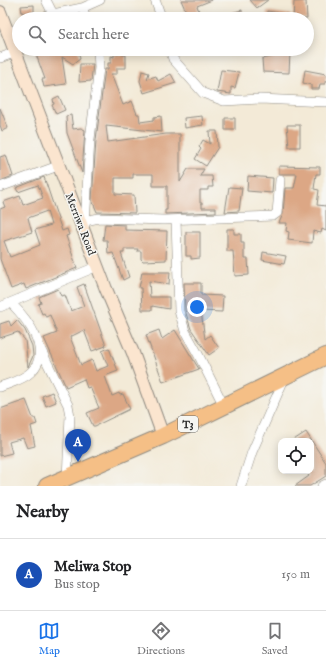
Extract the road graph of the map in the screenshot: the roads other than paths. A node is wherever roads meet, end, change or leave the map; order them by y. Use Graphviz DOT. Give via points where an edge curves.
graph roads {
  1 [pos="46,0"];
  2 [pos="100,0"];
  3 [pos="155,0"];
  4 [pos="82,8"];
  5 [pos="0,12"];
  6 [pos="52,12"];
  7 [pos="63,12"];
  8 [pos="84,12"];
  9 [pos="159,12"];
  10 [pos="12,28"];
  11 [pos="12,54"];
  12 [pos="17,56"];
  13 [pos="98,56"];
  14 [pos="171,56"];
  15 [pos="0,58"];
  16 [pos="326,102"];
  17 [pos="58,166"];
  18 [pos="280,180"];
  19 [pos="0,187"];
  20 [pos="176,220"];
  21 [pos="84,226"];
  22 [pos="98,266"];
  23 [pos="11,303"];
  24 [pos="0,307"];
  25 [pos="39,346"];
  26 [pos="326,356"];
  27 [pos="285,377"];
  28 [pos="0,387"];
  29 [pos="224,406"];
  30 [pos="163,436"];
  31 [pos="67,478"];
  32 [pos="326,484"];
  33 [pos="47,486"];
  34 [pos="241,486"];
  35 [pos="322,486"];
  1 -- 6 [label="street"];
  2 -- 4 [label="street"];
  3 -- 9 [label="street"];
  4 -- 7 [label="street"];
  4 -- 8 [label="street"];
  5 -- 10 [label="street, Merriwa Road"];
  11 -- 15 [label="street"];
  12 -- 17 [label="street, Merriwa Road"];
  13 -- 21 [label="street"];
  14 -- 16 [label="street" via="203,92 224,101 260,99"];
  17 -- 19 [label="street"];
  17 -- 21 [label="street, Merriwa Road"];
  18 -- 20 [label="street" via="276,215"];
  20 -- 21 [label="street" via="98,218"];
  20 -- 29 [label="street" via="179,311 185,331"];
  21 -- 22 [label="street, Merriwa Road"];
  22 -- 23 [label="street"];
  22 -- 30 [label="street, Merriwa Road"];
  23 -- 24 [label="street"];
  23 -- 25 [label="street" via="32,327"];
  25 -- 28 [label="street" via="36,366 30,374"];
  25 -- 31 [label="street" via="68,405 70,416"];
  26 -- 27 [label="highway, T3"];
  27 -- 29 [label="highway, T3"];
  27 -- 34 [label="street" via="252,452"];
  29 -- 30 [label="highway, T3"];
  30 -- 31 [label="highway, T3"];
  31 -- 33 [label="highway, T3"];
  32 -- 35 [label="street"];
}
